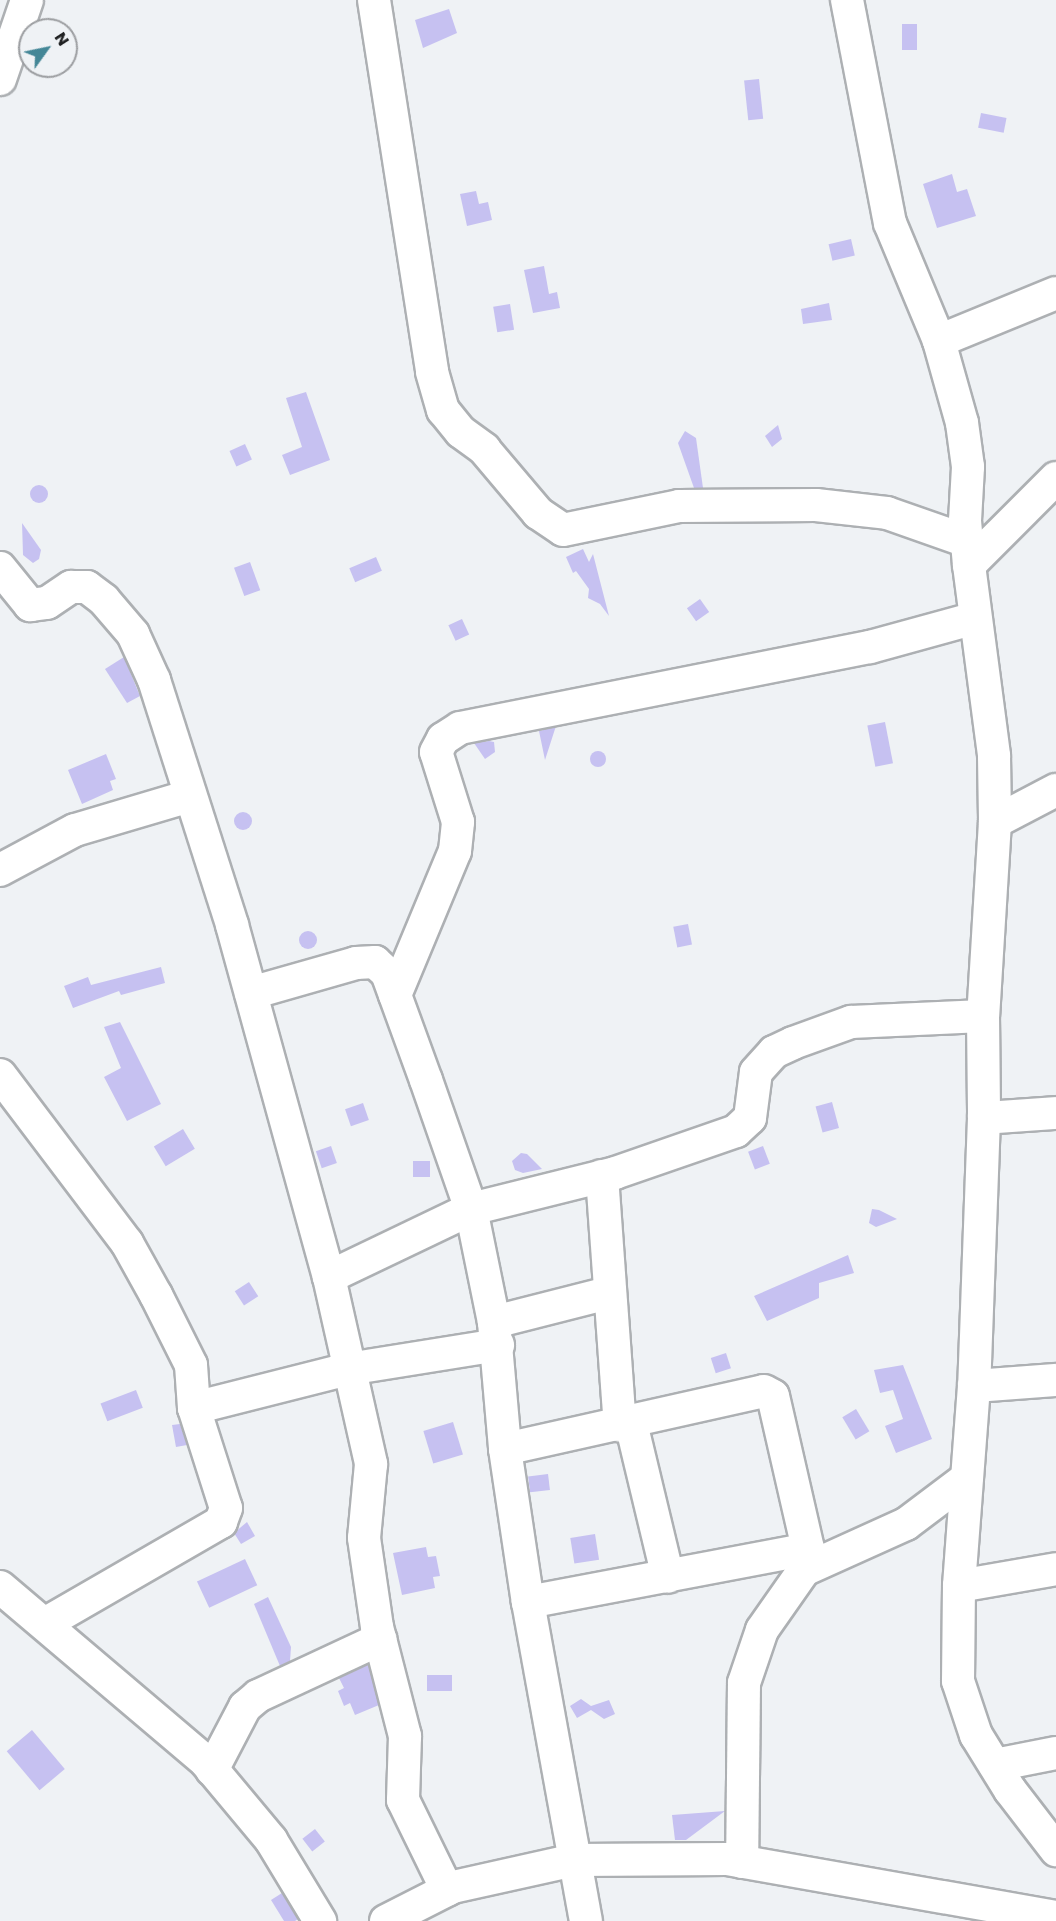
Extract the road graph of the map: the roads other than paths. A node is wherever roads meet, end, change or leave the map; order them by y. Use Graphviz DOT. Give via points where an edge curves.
graph roads {
  1 [pos="27,0"];
  2 [pos="374,0"];
  3 [pos="848,0"];
  4 [pos="0,79"];
  5 [pos="1056,293"];
  6 [pos="939,341"];
  7 [pos="1056,478"];
  8 [pos="968,553"];
  9 [pos="0,568"];
  10 [pos="975,618"];
  11 [pos="1056,790"];
  12 [pos="190,796"];
  13 [pos="995,822"];
  14 [pos="0,870"];
  15 [pos="251,993"];
  16 [pos="395,995"];
  17 [pos="983,1016"];
  18 [pos="0,1075"];
  19 [pos="1056,1113"];
  20 [pos="984,1118"];
  21 [pos="602,1176"];
  22 [pos="471,1209"];
  23 [pos="329,1277"];
  24 [pos="608,1293"];
  25 [pos="496,1334"];
  26 [pos="348,1369"];
  27 [pos="1056,1380"];
  28 [pos="974,1386"];
  29 [pos="194,1408"];
  30 [pos="626,1424"];
  31 [pos="505,1449"];
  32 [pos="967,1478"];
  33 [pos="806,1560"];
  34 [pos="1056,1569"];
  35 [pos="668,1577"];
  36 [pos="959,1586"];
  37 [pos="0,1587"];
  38 [pos="528,1602"];
  39 [pos="46,1623"];
  40 [pos="380,1639"];
  41 [pos="1056,1754"];
  42 [pos="995,1765"];
  43 [pos="212,1770"];
  44 [pos="1056,1850"];
  45 [pos="575,1860"];
  46 [pos="742,1862"];
  47 [pos="447,1890"];
  48 [pos="950,1911"];
  49 [pos="1056,1917"];
  50 [pos="320,1921"];
  51 [pos="386,1921"];
  52 [pos="586,1921"];
  1 -- 4 [label="street"];
  2 -- 8 [label="street" via="432,372 443,410 461,432 484,449 538,513 563,530 679,506 816,505 887,513"];
  3 -- 6 [label="street" via="890,224"];
  5 -- 6 [label="street"];
  6 -- 8 [label="street" via="962,423 968,467"];
  7 -- 8 [label="street"];
  8 -- 10 [label="street"];
  9 -- 12 [label="street" via="30,604 47,603 71,587 87,587 104,600 133,634 154,680"];
  10 -- 13 [label="street" via="988,692"];
  10 -- 16 [label="street" via="870,647 460,728 443,739 436,752 458,822 455,851"];
  11 -- 13 [label="street"];
  12 -- 14 [label="street" via="75,830"];
  12 -- 15 [label="street"];
  13 -- 17 [label="street"];
  15 -- 16 [label="street" via="356,963 375,962 387,973"];
  15 -- 23 [label="street"];
  16 -- 22 [label="street"];
  17 -- 20 [label="street"];
  17 -- 21 [label="street" via="851,1022 793,1043 774,1052 756,1072 753,1109 744,1126"];
  18 -- 29 [label="street" via="127,1243 189,1359"];
  19 -- 20 [label="street"];
  20 -- 28 [label="street"];
  21 -- 22 [label="street"];
  21 -- 24 [label="street"];
  22 -- 23 [label="street"];
  22 -- 25 [label="street"];
  23 -- 26 [label="street"];
  24 -- 25 [label="street"];
  24 -- 30 [label="street"];
  25 -- 26 [label="street"];
  25 -- 31 [label="street"];
  26 -- 29 [label="street"];
  26 -- 40 [label="street" via="371,1464 364,1538"];
  27 -- 28 [label="street"];
  28 -- 32 [label="street"];
  29 -- 39 [label="street" via="226,1508 225,1519"];
  30 -- 31 [label="street"];
  30 -- 33 [label="street" via="764,1390 770,1393"];
  30 -- 35 [label="street"];
  31 -- 38 [label="street"];
  32 -- 33 [label="street" via="906,1524"];
  32 -- 36 [label="street"];
  33 -- 35 [label="street"];
  33 -- 46 [label="street" via="777,1604 749,1659 744,1683"];
  34 -- 36 [label="street"];
  35 -- 38 [label="street"];
  36 -- 42 [label="street" via="958,1681 964,1708"];
  37 -- 39 [label="street"];
  38 -- 45 [label="street"];
  39 -- 43 [label="street"];
  40 -- 43 [label="street" via="258,1696 245,1707"];
  40 -- 47 [label="street" via="405,1736 403,1800"];
  41 -- 42 [label="street"];
  42 -- 44 [label="street"];
  43 -- 50 [label="street" via="271,1840"];
  45 -- 46 [label="street"];
  45 -- 47 [label="street"];
  45 -- 52 [label="street"];
  46 -- 48 [label="street"];
  47 -- 51 [label="street"];
  48 -- 49 [label="street"];
}
